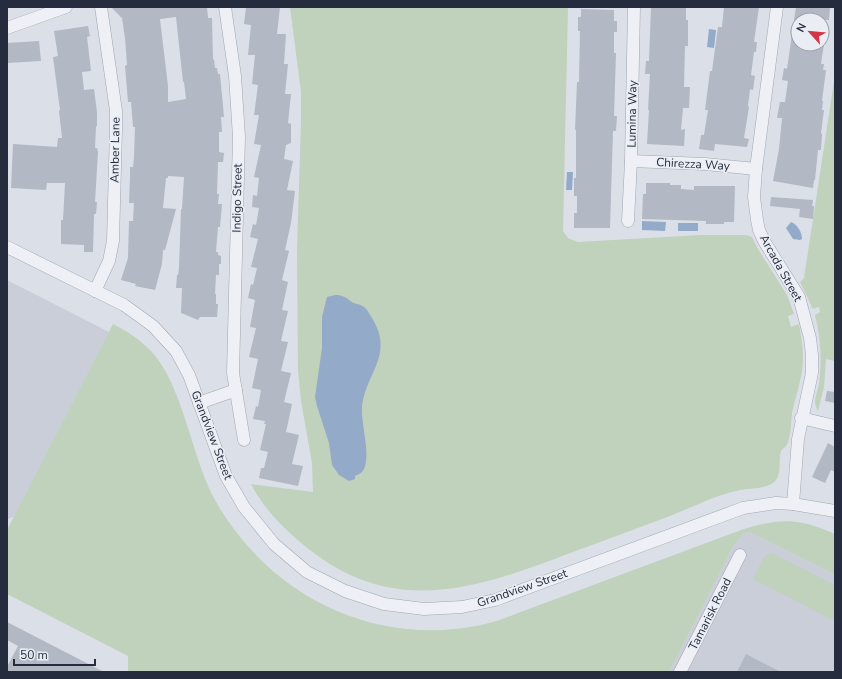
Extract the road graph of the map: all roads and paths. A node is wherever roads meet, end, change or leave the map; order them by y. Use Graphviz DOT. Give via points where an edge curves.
graph roads {
  1 [pos="66,7"];
  2 [pos="101,7"];
  3 [pos="225,7"];
  4 [pos="634,7"];
  5 [pos="778,7"];
  6 [pos="7,28"];
  7 [pos="631,161"];
  8 [pos="756,169"];
  9 [pos="628,221"];
  10 [pos="7,247"];
  11 [pos="95,291"];
  12 [pos="236,390"];
  13 [pos="200,403"];
  14 [pos="801,418"];
  15 [pos="835,426"];
  16 [pos="244,440"];
  17 [pos="793,504"];
  18 [pos="835,511"];
  19 [pos="740,556"];
  20 [pos="680,672"];
  1 -- 6 [label="street"];
  2 -- 11 [label="street, Amber Lane" via="116,111 116,129 113,241 109,261"];
  3 -- 12 [label="street, Indigo Street" via="235,76 239,137 233,373"];
  4 -- 7 [label="street, Lumina Way"];
  5 -- 8 [label="street, Arcada Street"];
  7 -- 8 [label="street, Chirezza Way"];
  7 -- 9 [label="street, Lumina Way"];
  8 -- 14 [label="street, Arcada Street" via="754,197 760,230 764,241 799,297 810,338 812,373"];
  10 -- 11 [label="street, Grandview Street"];
  11 -- 13 [label="street, Grandview Street" via="124,305 158,331 176,351"];
  12 -- 13 [label="street"];
  12 -- 16 [label="street, Indigo Street"];
  13 -- 17 [label="street, Grandview Street" via="226,476 244,507 274,544 307,572 345,592 384,604 424,609 462,607 496,600 743,508 776,503"];
  14 -- 15 [label="street"];
  14 -- 17 [label="street, Arcada Street"];
  17 -- 18 [label="street, Grandview Street"];
  19 -- 20 [label="street, Tamarisk Road"];
}
